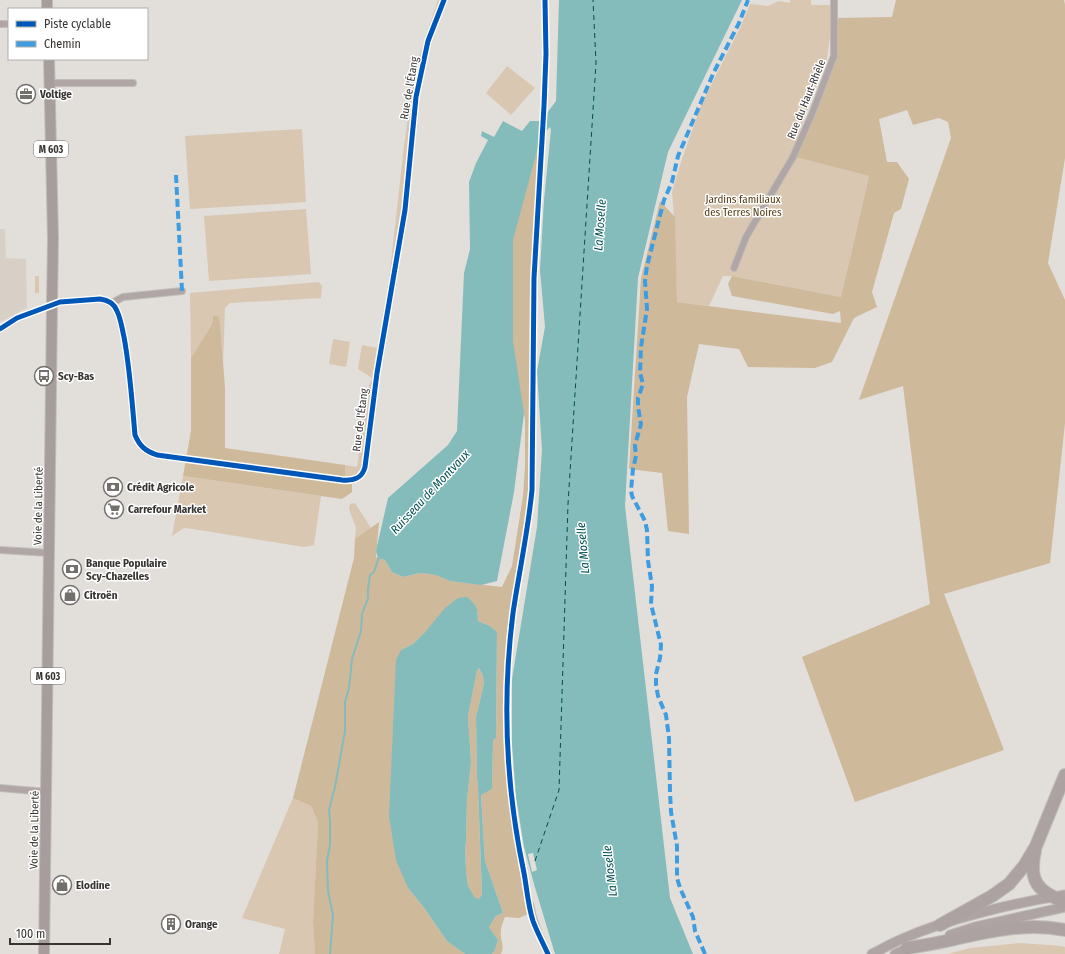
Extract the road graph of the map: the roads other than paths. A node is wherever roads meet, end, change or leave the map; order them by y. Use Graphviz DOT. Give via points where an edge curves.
graph roads {
  1 [pos="444,0"];
  2 [pos="834,0"];
  3 [pos="49,60"];
  4 [pos="49,83"];
  5 [pos="134,83"];
  6 [pos="734,268"];
  7 [pos="182,291"];
  8 [pos="112,303"];
  9 [pos="52,305"];
  10 [pos="0,328"];
  11 [pos="0,550"];
  12 [pos="50,553"];
  13 [pos="1065,775"];
  14 [pos="0,788"];
  15 [pos="47,792"];
  16 [pos="1036,846"];
  17 [pos="1065,895"];
  18 [pos="1052,897"];
  19 [pos="1065,902"];
  20 [pos="530,904"];
  21 [pos="1065,906"];
  22 [pos="940,925"];
  23 [pos="1065,930"];
  24 [pos="907,948"];
  25 [pos="44,954"];
  26 [pos="548,954"];
  27 [pos="872,954"];
  28 [pos="895,954"];
  1 -- 8 [label="street, Rue de l'Étang" via="428,41 416,97 405,210 376,373 365,467 360,476 355,480 342,480 158,455 143,449 135,435 128,356 120,318"];
  2 -- 6 [label="street, Rue du Haut-Rhêle" via="834,56 793,157 746,237"];
  3 -- 4 [label="main road, Voie de la Liberté / M 603"];
  4 -- 5 [label="street"];
  4 -- 9 [label="main road, Voie de la Liberté / M 603"];
  7 -- 8 [label="street" via="123,297"];
  8 -- 9 [label="street" via="100,299 66,301"];
  9 -- 10 [label="street" via="17,318"];
  9 -- 12 [label="main road, Voie de la Liberté / M 603"];
  11 -- 12 [label="street"];
  12 -- 15 [label="main road, Voie de la Liberté / M 603"];
  13 -- 16 [label="highway"];
  14 -- 15 [label="street"];
  15 -- 25 [label="main road, Voie de la Liberté / M 603"];
  16 -- 18 [label="highway" via="1033,860 1035,880 1039,888"];
  16 -- 22 [label="highway" via="1009,884"];
  17 -- 18 [label="main road"];
  18 -- 19 [label="highway"];
  18 -- 22 [label="main road"];
  20 -- 26 [label="street" via="538,934"];
  21 -- 24 [label="main road" via="975,927"];
  22 -- 27 [label="main road" via="902,939"];
  23 -- 24 [label="highway" via="1033,927 1000,929"];
  24 -- 28 [label="main road"];
}
